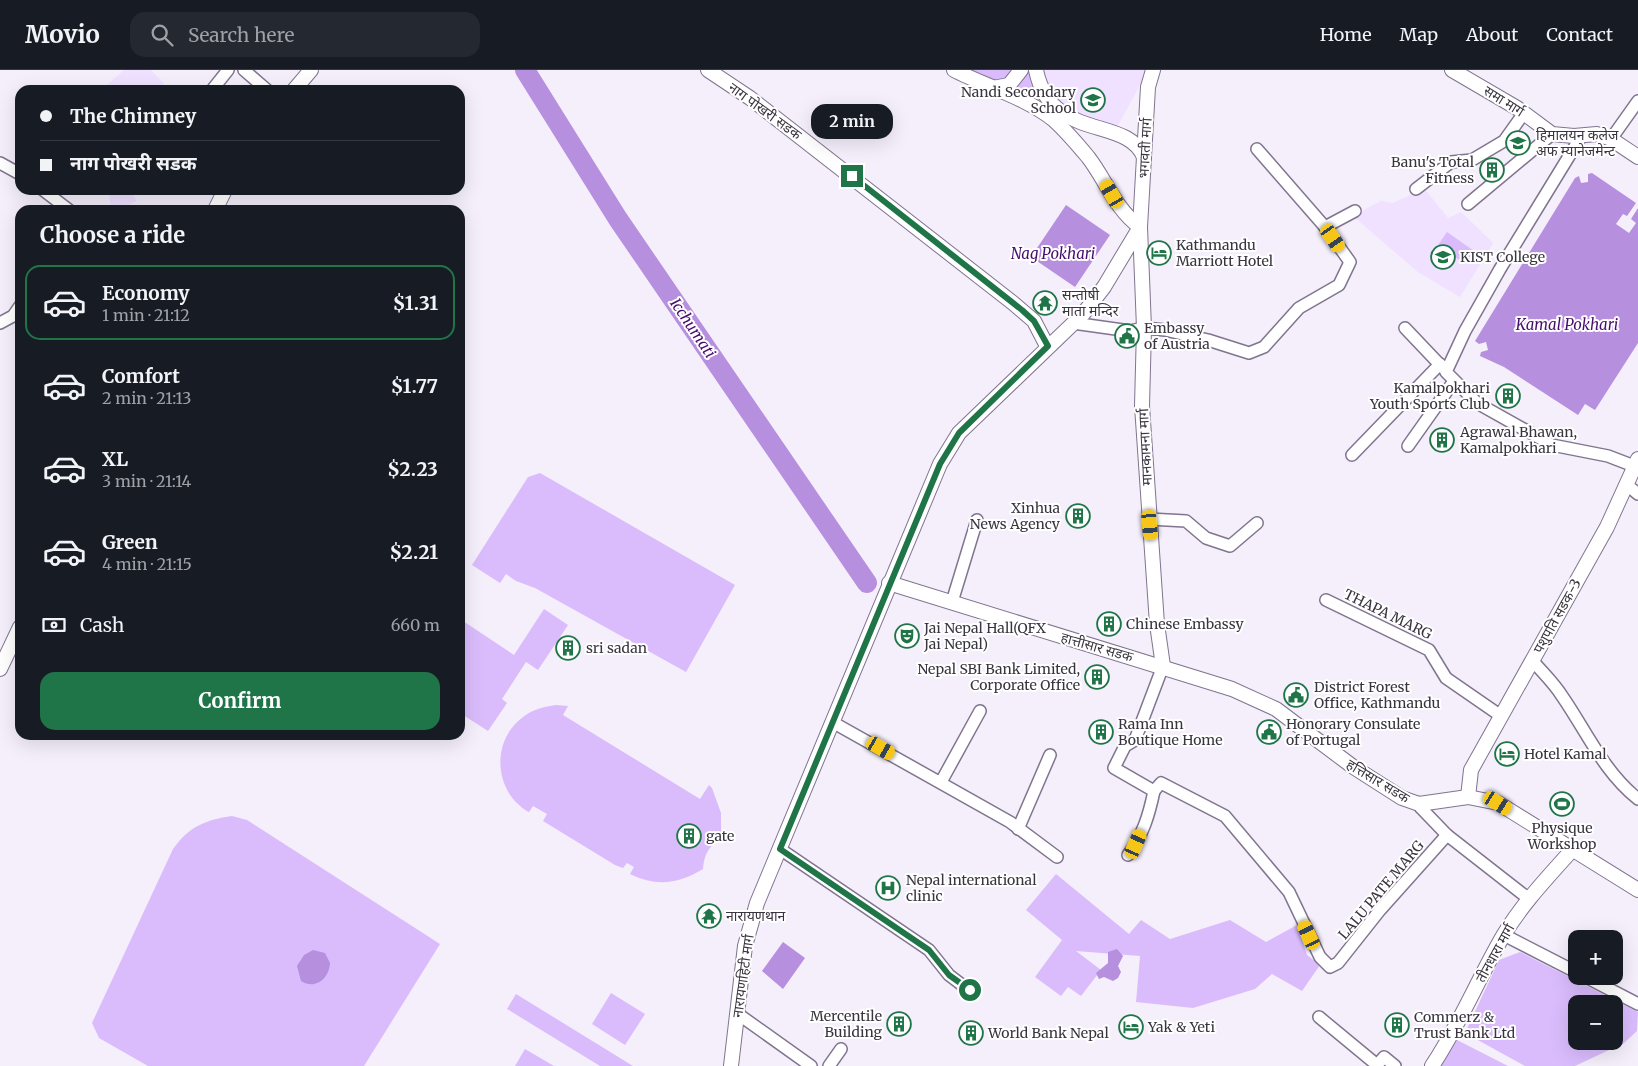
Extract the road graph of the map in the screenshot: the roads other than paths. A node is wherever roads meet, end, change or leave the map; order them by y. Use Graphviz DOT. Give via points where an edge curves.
graph roads {
  1 [pos="228,70"];
  2 [pos="244,70"];
  3 [pos="311,70"];
  4 [pos="708,70"];
  5 [pos="954,70"];
  6 [pos="1021,70"];
  7 [pos="1036,70"];
  8 [pos="1153,70"];
  9 [pos="1452,70"];
  10 [pos="216,85"];
  11 [pos="261,85"];
  12 [pos="298,85"];
  13 [pos="993,88"];
  14 [pos="1638,101"];
  15 [pos="1524,113"];
  16 [pos="1062,121"];
  17 [pos="1552,134"];
  18 [pos="1582,136"];
  19 [pos="1611,139"];
  20 [pos="1257,149"];
  21 [pos="1144,157"];
  22 [pos="1638,157"];
  23 [pos="0,163"];
  24 [pos="15,171"];
  25 [pos="1416,189"];
  26 [pos="50,195"];
  27 [pos="1468,204"];
  28 [pos="63,205"];
  29 [pos="1354,211"];
  30 [pos="1140,227"];
  31 [pos="1325,227"];
  32 [pos="15,312"];
  33 [pos="0,323"];
  34 [pos="1073,323"];
  35 [pos="1144,328"];
  36 [pos="1405,328"];
  37 [pos="1048,346"];
  38 [pos="1447,372"];
  39 [pos="1408,446"];
  40 [pos="1352,455"];
  41 [pos="1636,462"];
  42 [pos="1626,484"];
  43 [pos="1638,494"];
  44 [pos="1149,519"];
  45 [pos="977,520"];
  46 [pos="1257,523"];
  47 [pos="889,583"];
  48 [pos="1326,600"];
  49 [pos="952,602"];
  50 [pos="15,638"];
  51 [pos="1532,660"];
  52 [pos="1163,666"];
  53 [pos="0,669"];
  54 [pos="980,710"];
  55 [pos="1501,716"];
  56 [pos="834,723"];
  57 [pos="1050,755"];
  58 [pos="941,782"];
  59 [pos="1154,791"];
  60 [pos="1468,797"];
  61 [pos="1638,799"];
  62 [pos="1419,804"];
  63 [pos="1018,829"];
  64 [pos="1447,835"];
  65 [pos="780,849"];
  66 [pos="1572,850"];
  67 [pos="1128,855"];
  68 [pos="1057,857"];
  69 [pos="1638,890"];
  70 [pos="1529,899"];
  71 [pos="1504,935"];
  72 [pos="1568,968"];
  73 [pos="1601,985"];
  74 [pos="970,990"];
  75 [pos="1638,1004"];
  76 [pos="738,1014"];
  77 [pos="1319,1017"];
  78 [pos="841,1050"];
  79 [pos="731,1066"];
  80 [pos="811,1066"];
  81 [pos="829,1066"];
  82 [pos="1395,1066"];
  83 [pos="1432,1066"];
  1 -- 10 [label="street"];
  2 -- 11 [label="street"];
  3 -- 12 [label="main road"];
  4 -- 37 [label="main road, नाग पोखरी सडक" via="750,98 1006,297 1034,321"];
  5 -- 13 [label="main road"];
  6 -- 13 [label="main road" via="1009,85"];
  7 -- 16 [label="main road"];
  8 -- 21 [label="main road, भगवती मार्ग" via="1148,87"];
  9 -- 15 [label="main road, समा मार्ग"];
  13 -- 16 [label="main road"];
  14 -- 19 [label="street"];
  15 -- 17 [label="main road, समा मार्ग"];
  15 -- 25 [label="street" via="1504,141 1472,160 1451,162"];
  16 -- 21 [label="main road" via="1124,137 1141,148"];
  16 -- 30 [label="main road" via="1128,218"];
  17 -- 18 [label="main road"];
  17 -- 27 [label="street"];
  18 -- 19 [label="main road" via="1597,134"];
  18 -- 38 [label="street" via="1500,269 1465,331"];
  19 -- 22 [label="main road"];
  20 -- 31 [label="street"];
  21 -- 30 [label="main road, भगवती मार्ग"];
  23 -- 24 [label="street"];
  26 -- 28 [label="street"];
  29 -- 31 [label="street"];
  30 -- 34 [label="main road, नारायणहिटी मार्ग" via="1104,287"];
  30 -- 35 [label="main road, मानकामना मार्ग"];
  31 -- 35 [label="street" via="1350,262 1339,285 1299,308 1264,347 1249,353 1175,332"];
  32 -- 33 [label="street"];
  34 -- 35 [label="street" via="1130,331"];
  34 -- 37 [label="main road, नारायणहिटी मार्ग"];
  35 -- 44 [label="main road, मानकामना मार्ग" via="1142,406"];
  36 -- 38 [label="street"];
  37 -- 47 [label="main road, नारायणहिटी मार्ग" via="959,433 940,464"];
  38 -- 39 [label="street"];
  38 -- 40 [label="street"];
  38 -- 41 [label="street" via="1477,404 1552,445"];
  41 -- 42 [label="main road, पशुपति सडक-3"];
  42 -- 43 [label="street"];
  42 -- 51 [label="main road, पशुपति सडक-3" via="1607,527"];
  44 -- 46 [label="street" via="1186,521 1206,538 1230,546"];
  44 -- 52 [label="main road, मानकामना मार्ग"];
  45 -- 49 [label="street"];
  47 -- 49 [label="main road, हात्तीसार सडक"];
  47 -- 56 [label="main road, नारायणहिटी मार्ग"];
  48 -- 55 [label="street, THAPA MARG" via="1429,650 1446,678"];
  49 -- 52 [label="main road, हात्तीसार सडक" via="1108,652"];
  50 -- 53 [label="main road"];
  51 -- 55 [label="main road, पशुपति सडक-3"];
  51 -- 61 [label="street" via="1562,695 1600,759 1625,789"];
  52 -- 59 [label="street" via="1135,740 1125,746 1114,768"];
  52 -- 62 [label="main road, हत्तिसार सडक" via="1270,705 1360,772 1402,798"];
  54 -- 58 [label="street"];
  55 -- 60 [label="main road, पशुपति सडक-3" via="1471,770"];
  56 -- 58 [label="street"];
  56 -- 65 [label="main road, नारायणहिटी मार्ग"];
  57 -- 63 [label="street"];
  58 -- 63 [label="street"];
  59 -- 64 [label="street, LALU PATE MARG" via="1161,783 1226,816 1289,892 1320,957 1330,967 1338,963"];
  59 -- 67 [label="street" via="1149,816"];
  60 -- 62 [label="main road, हत्तिसार सडक"];
  60 -- 66 [label="main road, हत्तिसार सडक" via="1498,803"];
  62 -- 64 [label="street"];
  63 -- 68 [label="street"];
  64 -- 70 [label="street"];
  65 -- 74 [label="street" via="929,950 949,975"];
  65 -- 76 [label="main road, नारायणहिटी मार्ग" via="757,903 745,946"];
  66 -- 69 [label="main road, हत्तिसार सडक"];
  66 -- 70 [label="main road, तीनधारा मार्ग"];
  70 -- 71 [label="main road, तीनधारा मार्ग"];
  71 -- 72 [label="street"];
  71 -- 83 [label="main road, तीनधारा मार्ग" via="1454,1034"];
  73 -- 75 [label="street"];
  76 -- 79 [label="main road, नारायणहिटी मार्ग"];
  76 -- 80 [label="street"];
  77 -- 82 [label="street" via="1377,1064 1384,1057"];
  78 -- 81 [label="street"];
}
